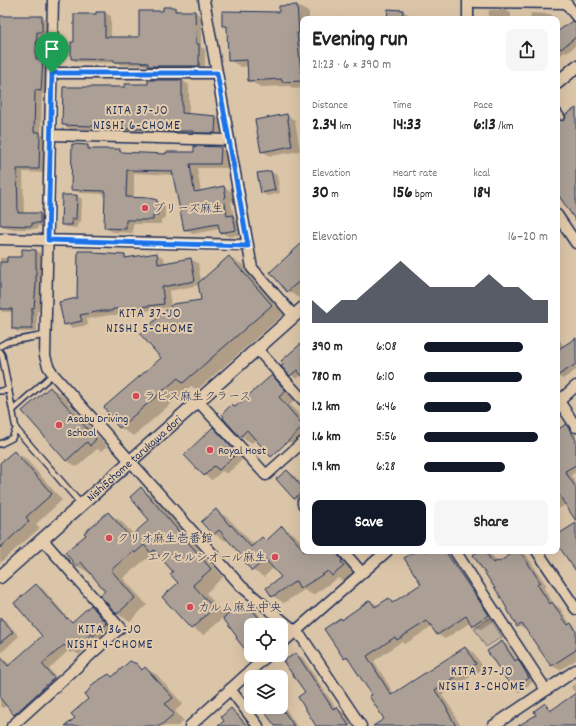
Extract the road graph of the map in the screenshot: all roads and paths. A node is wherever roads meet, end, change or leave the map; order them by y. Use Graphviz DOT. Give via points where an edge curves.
graph roads {
  1 [pos="53,0"];
  2 [pos="204,0"];
  3 [pos="468,0"];
  4 [pos="472,0"];
  5 [pos="468,16"];
  6 [pos="576,16"];
  7 [pos="576,66"];
  8 [pos="52,73"];
  9 [pos="217,73"];
  10 [pos="560,80"];
  11 [pos="560,114"];
  12 [pos="562,117"];
  13 [pos="50,135"];
  14 [pos="229,140"];
  15 [pos="560,219"];
  16 [pos="0,239"];
  17 [pos="48,240"];
  18 [pos="576,243"];
  19 [pos="248,246"];
  20 [pos="299,312"];
  21 [pos="46,335"];
  22 [pos="0,346"];
  23 [pos="256,349"];
  24 [pos="0,352"];
  25 [pos="53,374"];
  26 [pos="576,386"];
  27 [pos="9,390"];
  28 [pos="0,391"];
  29 [pos="300,397"];
  30 [pos="560,399"];
  31 [pos="198,401"];
  32 [pos="560,404"];
  33 [pos="13,410"];
  34 [pos="576,427"];
  35 [pos="16,429"];
  36 [pos="0,444"];
  37 [pos="300,445"];
  38 [pos="130,460"];
  39 [pos="81,504"];
  40 [pos="42,539"];
  41 [pos="346,554"];
  42 [pos="384,554"];
  43 [pos="457,554"];
  44 [pos="539,554"];
  45 [pos="362,573"];
  46 [pos="0,577"];
  47 [pos="576,608"];
  48 [pos="295,631"];
  49 [pos="288,638"];
  50 [pos="260,662"];
  51 [pos="576,670"];
  52 [pos="230,690"];
  53 [pos="546,690"];
  54 [pos="12,726"];
  55 [pos="190,726"];
  56 [pos="258,726"];
  57 [pos="361,726"];
  58 [pos="493,726"];
  1 -- 8 [label="street"];
  2 -- 9 [label="street"];
  3 -- 5 [label="street"];
  4 -- 6 [label="street" via="566,3"];
  7 -- 10 [label="street"];
  8 -- 9 [label="street"];
  8 -- 13 [label="street"];
  9 -- 14 [label="street"];
  11 -- 12 [label="lane"];
  13 -- 14 [label="street"];
  13 -- 17 [label="street"];
  14 -- 19 [label="street"];
  15 -- 18 [label="street"];
  16 -- 17 [label="street"];
  17 -- 19 [label="street"];
  17 -- 21 [label="street"];
  19 -- 20 [label="street" via="252,268"];
  20 -- 23 [label="street, Nishi5chome tarukawa dori"];
  21 -- 22 [label="lane" via="7,342"];
  21 -- 25 [label="street" via="45,356"];
  23 -- 29 [label="street"];
  23 -- 31 [label="street, Nishi5chome tarukawa dori"];
  24 -- 27 [label="lane"];
  25 -- 33 [label="lane"];
  25 -- 38 [label="street"];
  26 -- 30 [label="street"];
  27 -- 28 [label="lane"];
  27 -- 33 [label="lane"];
  31 -- 37 [label="street" via="266,475"];
  31 -- 38 [label="street, Nishi5chome tarukawa dori"];
  32 -- 34 [label="street"];
  33 -- 35 [label="lane"];
  35 -- 36 [label="lane" via="12,438"];
  35 -- 39 [label="lane"];
  38 -- 39 [label="street, Nishi5chome tarukawa dori"];
  38 -- 48 [label="street" via="241,586"];
  39 -- 40 [label="street, Nishi5chome tarukawa dori"];
  40 -- 46 [label="street, Nishi5chome tarukawa dori"];
  40 -- 54 [label="street" via="120,628"];
  41 -- 45 [label="street"];
  42 -- 45 [label="street"];
  43 -- 53 [label="street"];
  44 -- 47 [label="street"];
  45 -- 48 [label="street"];
  48 -- 49 [label="street"];
  48 -- 57 [label="street" via="303,639"];
  50 -- 52 [label="street"];
  51 -- 53 [label="street"];
  52 -- 55 [label="street"];
  52 -- 56 [label="street"];
  53 -- 58 [label="street"];
}
